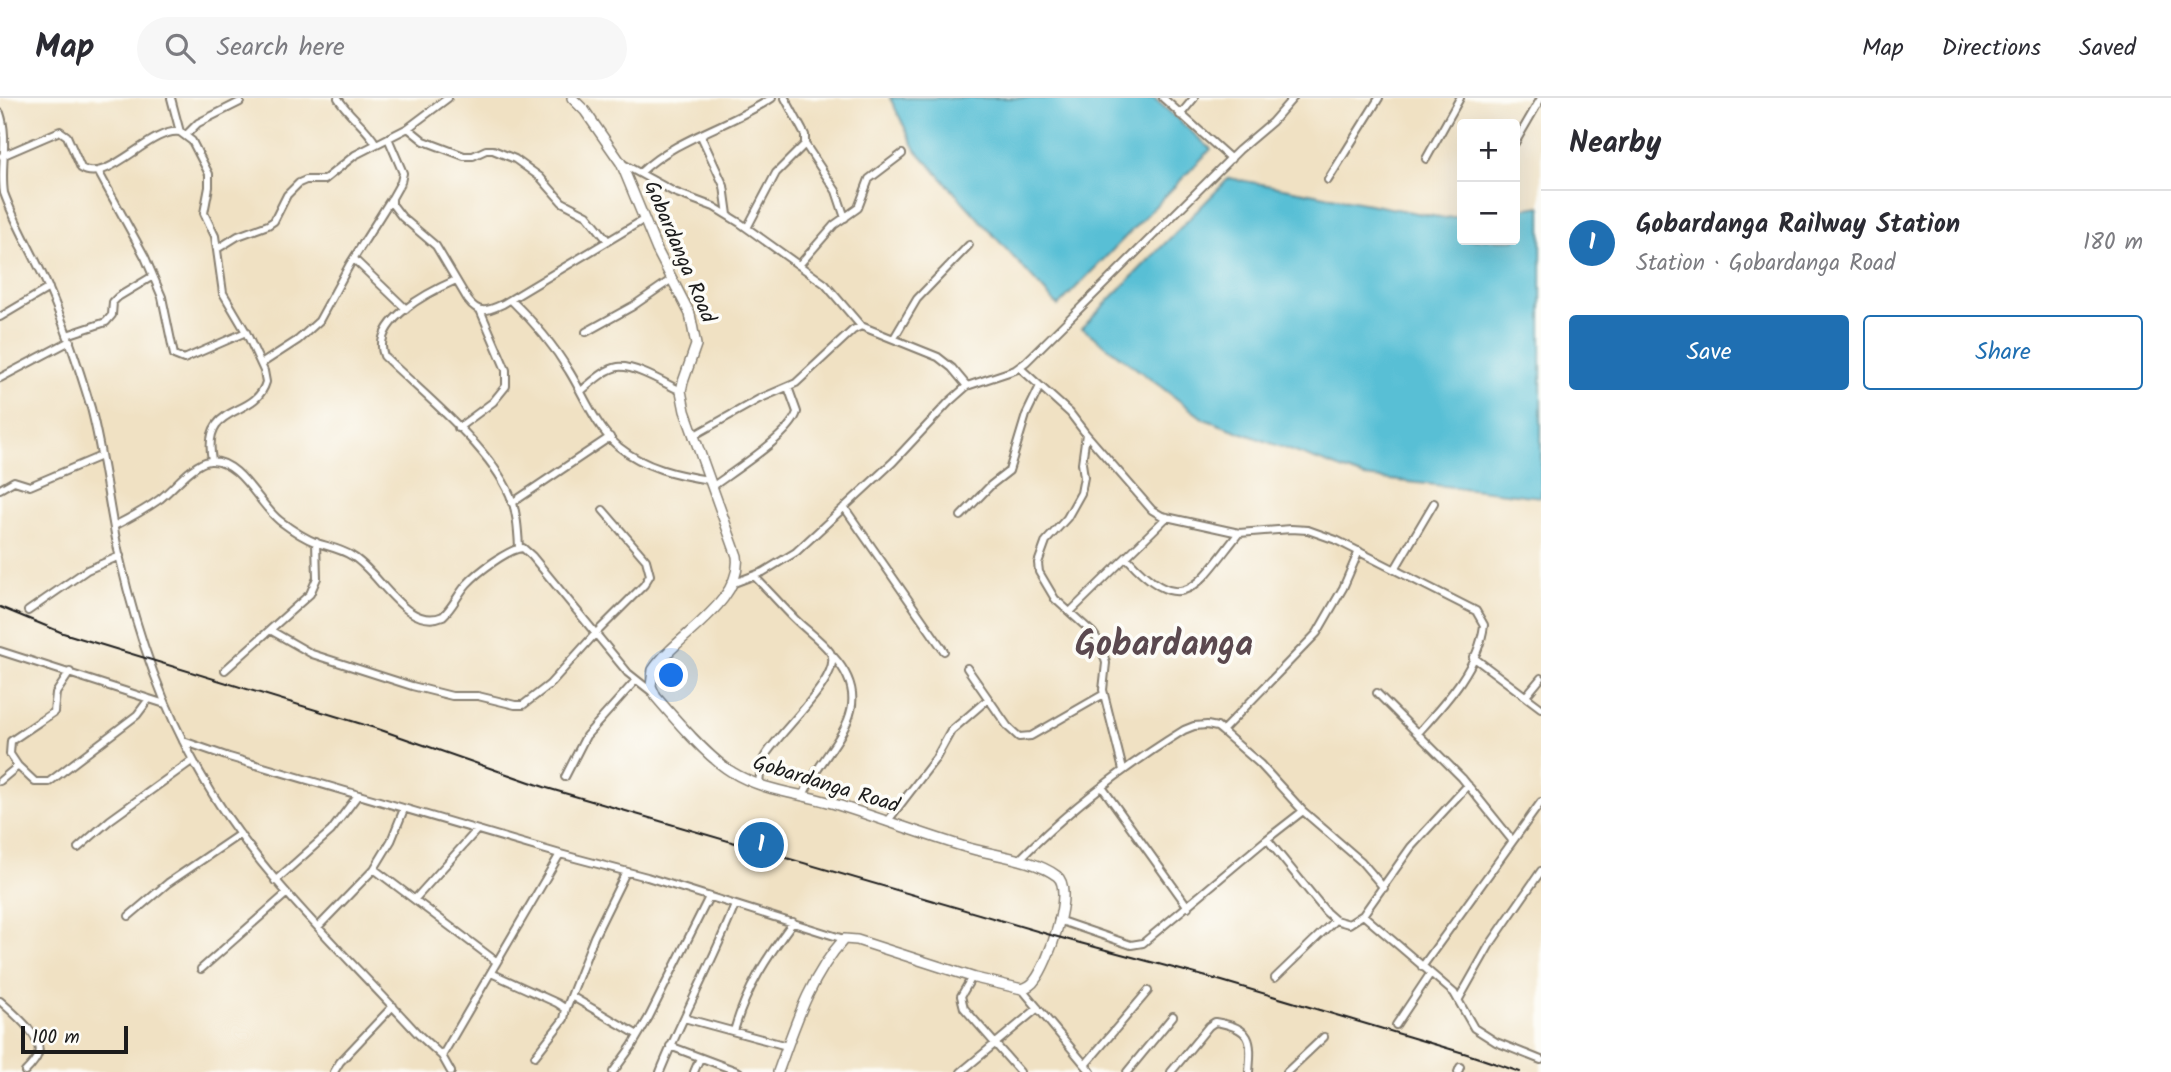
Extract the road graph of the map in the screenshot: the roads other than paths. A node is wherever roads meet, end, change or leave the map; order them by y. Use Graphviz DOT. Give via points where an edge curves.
graph roads {
  1 [pos="171,98"];
  2 [pos="338,98"];
  3 [pos="448,98"];
  4 [pos="572,98"];
  5 [pos="772,98"];
  6 [pos="785,98"];
  7 [pos="1163,98"];
  8 [pos="1194,98"];
  9 [pos="1293,98"];
  10 [pos="1379,98"];
  11 [pos="1460,98"];
  12 [pos="1541,98"];
  13 [pos="240,102"];
  14 [pos="0,113"];
  15 [pos="1181,115"];
  16 [pos="408,128"];
  17 [pos="183,133"];
  18 [pos="1520,134"];
  19 [pos="701,136"];
  20 [pos="388,138"];
  21 [pos="376,144"];
  22 [pos="805,144"];
  23 [pos="902,154"];
  24 [pos="2,156"];
  25 [pos="1231,159"];
  26 [pos="1426,159"];
  27 [pos="621,163"];
  28 [pos="98,171"];
  29 [pos="640,173"];
  30 [pos="1328,180"];
  31 [pos="392,198"];
  32 [pos="727,215"];
  33 [pos="845,218"];
  34 [pos="643,220"];
  35 [pos="747,228"];
  36 [pos="608,241"];
  37 [pos="969,245"];
  38 [pos="217,249"];
  39 [pos="354,259"];
  40 [pos="800,264"];
  41 [pos="153,276"];
  42 [pos="672,279"];
  43 [pos="456,280"];
  44 [pos="49,288"];
  45 [pos="511,300"];
  46 [pos="406,309"];
  47 [pos="481,312"];
  48 [pos="0,317"];
  49 [pos="861,326"];
  50 [pos="246,332"];
  51 [pos="586,332"];
  52 [pos="68,338"];
  53 [pos="894,338"];
  54 [pos="261,364"];
  55 [pos="1018,367"];
  56 [pos="0,378"];
  57 [pos="967,386"];
  58 [pos="1040,386"];
  59 [pos="788,387"];
  60 [pos="581,391"];
  61 [pos="681,391"];
  62 [pos="458,428"];
  63 [pos="1086,434"];
  64 [pos="693,436"];
  65 [pos="610,437"];
  66 [pos="101,456"];
  67 [pos="212,460"];
  68 [pos="710,483"];
  69 [pos="0,489"];
  70 [pos="513,503"];
  71 [pos="1434,503"];
  72 [pos="844,508"];
  73 [pos="603,510"];
  74 [pos="961,516"];
  75 [pos="1167,517"];
  76 [pos="114,526"];
  77 [pos="1239,533"];
  78 [pos="316,542"];
  79 [pos="519,547"];
  80 [pos="1359,551"];
  81 [pos="120,556"];
  82 [pos="1127,558"];
  83 [pos="1395,569"];
  84 [pos="754,576"];
  85 [pos="734,583"];
  86 [pos="28,611"];
  87 [pos="1070,612"];
  88 [pos="270,630"];
  89 [pos="595,634"];
  90 [pos="0,651"];
  91 [pos="944,652"];
  92 [pos="831,654"];
  93 [pos="1473,657"];
  94 [pos="967,668"];
  95 [pos="225,670"];
  96 [pos="70,673"];
  97 [pos="1541,678"];
  98 [pos="636,680"];
  99 [pos="652,692"];
  100 [pos="1104,694"];
  101 [pos="1377,694"];
  102 [pos="1526,696"];
  103 [pos="149,698"];
  104 [pos="988,699"];
  105 [pos="165,704"];
  106 [pos="1541,708"];
  107 [pos="1222,731"];
  108 [pos="1419,733"];
  109 [pos="183,741"];
  110 [pos="194,760"];
  111 [pos="18,766"];
  112 [pos="1123,770"];
  113 [pos="565,777"];
  114 [pos="0,781"];
  115 [pos="760,784"];
  116 [pos="1468,785"];
  117 [pos="1102,787"];
  118 [pos="358,795"];
  119 [pos="803,796"];
  120 [pos="1541,802"];
  121 [pos="404,809"];
  122 [pos="1303,811"];
  123 [pos="887,822"];
  124 [pos="477,830"];
  125 [pos="240,834"];
  126 [pos="1267,839"];
  127 [pos="1512,840"];
  128 [pos="78,848"];
  129 [pos="560,854"];
  130 [pos="1018,860"];
  131 [pos="374,869"];
  132 [pos="1541,871"];
  133 [pos="626,872"];
  134 [pos="275,881"];
  135 [pos="1384,888"];
  136 [pos="286,894"];
  137 [pos="709,897"];
  138 [pos="415,899"];
  139 [pos="735,905"];
  140 [pos="1188,907"];
  141 [pos="1363,915"];
  142 [pos="130,916"];
  143 [pos="1058,920"];
  144 [pos="1335,920"];
  145 [pos="793,922"];
  146 [pos="318,927"];
  147 [pos="844,939"];
  148 [pos="497,962"];
  149 [pos="1422,967"];
  150 [pos="201,969"];
  151 [pos="491,973"];
  152 [pos="1430,974"];
  153 [pos="972,976"];
  154 [pos="1275,978"];
  155 [pos="1023,989"];
  156 [pos="1148,991"];
  157 [pos="571,996"];
  158 [pos="1459,999"];
  159 [pos="0,1001"];
  160 [pos="393,1006"];
  161 [pos="1038,1008"];
  162 [pos="566,1009"];
  163 [pos="1173,1016"];
  164 [pos="684,1018"];
  165 [pos="1396,1025"];
  166 [pos="734,1031"];
  167 [pos="638,1035"];
  168 [pos="1324,1037"];
  169 [pos="996,1042"];
  170 [pos="670,1046"];
  171 [pos="788,1046"];
  172 [pos="442,1056"];
  173 [pos="536,1056"];
  174 [pos="701,1058"];
  175 [pos="1541,1060"];
  176 [pos="1085,1065"];
  177 [pos="25,1072"];
  178 [pos="334,1072"];
  179 [pos="451,1072"];
  180 [pos="613,1072"];
  181 [pos="660,1072"];
  182 [pos="694,1072"];
  183 [pos="739,1072"];
  184 [pos="778,1072"];
  185 [pos="962,1072"];
  186 [pos="1020,1072"];
  187 [pos="1091,1072"];
  188 [pos="1127,1072"];
  189 [pos="1171,1072"];
  190 [pos="1249,1072"];
  191 [pos="1287,1072"];
  1 -- 17 [label="street"];
  2 -- 21 [label="street"];
  3 -- 16 [label="street"];
  4 -- 27 [label="main road, Gobardanga Road"];
  5 -- 19 [label="street"];
  6 -- 22 [label="street" via="805,135"];
  7 -- 15 [label="street"];
  8 -- 15 [label="street"];
  9 -- 25 [label="street"];
  10 -- 30 [label="street"];
  11 -- 26 [label="street"];
  12 -- 18 [label="street"];
  13 -- 17 [label="street"];
  14 -- 24 [label="street"];
  15 -- 25 [label="street"];
  16 -- 20 [label="street"];
  16 -- 36 [label="street" via="424,141 464,156 493,150 515,159 540,177 562,202 587,215"];
  17 -- 28 [label="street" via="167,133"];
  17 -- 38 [label="street" via="209,174 204,214"];
  19 -- 29 [label="street" via="658,156"];
  19 -- 32 [label="street" via="724,186"];
  20 -- 21 [label="street"];
  20 -- 31 [label="street" via="403,173"];
  21 -- 38 [label="street" via="324,180 299,183 274,221"];
  22 -- 33 [label="street" via="836,191"];
  22 -- 35 [label="street" via="776,173"];
  23 -- 33 [label="street" via="869,179 861,204"];
  24 -- 28 [label="street" via="60,131 67,136 81,167"];
  24 -- 44 [label="street" via="4,193"];
  25 -- 55 [label="street"];
  27 -- 29 [label="street"];
  27 -- 34 [label="main road, Gobardanga Road"];
  28 -- 41 [label="street"];
  29 -- 32 [label="street"];
  31 -- 39 [label="street"];
  31 -- 43 [label="street" via="394,209 436,246"];
  32 -- 35 [label="street"];
  33 -- 40 [label="street"];
  34 -- 36 [label="street"];
  34 -- 42 [label="main road, Gobardanga Road"];
  35 -- 40 [label="street"];
  36 -- 45 [label="street"];
  37 -- 53 [label="street" via="916,299"];
  38 -- 50 [label="street" via="223,293"];
  39 -- 46 [label="street"];
  39 -- 54 [label="street" via="319,321"];
  40 -- 49 [label="street" via="825,284"];
  41 -- 50 [label="street" via="178,358"];
  41 -- 52 [label="street" via="118,297 107,322"];
  42 -- 51 [label="street"];
  42 -- 61 [label="main road, Gobardanga Road" via="686,302 696,337"];
  43 -- 46 [label="street" via="421,296"];
  43 -- 47 [label="street"];
  44 -- 48 [label="street"];
  44 -- 52 [label="street"];
  45 -- 47 [label="street"];
  45 -- 60 [label="street" via="549,342"];
  46 -- 62 [label="street" via="380,342 384,356"];
  47 -- 62 [label="street" via="506,370 506,386"];
  49 -- 53 [label="street"];
  49 -- 59 [label="street"];
  50 -- 54 [label="street"];
  52 -- 56 [label="street"];
  52 -- 66 [label="street"];
  53 -- 57 [label="street" via="938,357"];
  54 -- 67 [label="street" via="265,387 214,428 209,443"];
  55 -- 57 [label="street"];
  55 -- 58 [label="street"];
  57 -- 72 [label="street"];
  58 -- 63 [label="street"];
  58 -- 74 [label="street" via="1009,471"];
  59 -- 64 [label="street"];
  59 -- 68 [label="street" via="797,412 792,424"];
  60 -- 61 [label="street" via="619,367"];
  60 -- 65 [label="street"];
  61 -- 64 [label="main road"];
  62 -- 70 [label="street" via="484,455"];
  63 -- 75 [label="street" via="1152,510"];
  63 -- 87 [label="street" via="1081,492 1068,519 1046,541 1038,563 1050,593"];
  64 -- 68 [label="main road"];
  65 -- 68 [label="street" via="629,454 657,468"];
  65 -- 70 [label="street"];
  66 -- 69 [label="street" via="30,486 14,481"];
  66 -- 76 [label="street"];
  67 -- 76 [label="street"];
  67 -- 78 [label="street" via="232,467 270,513"];
  68 -- 85 [label="main road" via="737,556"];
  70 -- 79 [label="street"];
  71 -- 83 [label="street"];
  72 -- 84 [label="street" via="796,552"];
  72 -- 91 [label="street"];
  73 -- 89 [label="street" via="646,560 650,575"];
  75 -- 77 [label="street"];
  75 -- 82 [label="street"];
  76 -- 81 [label="street"];
  77 -- 80 [label="street" via="1308,530"];
  77 -- 82 [label="street" via="1197,583 1177,593 1157,586"];
  78 -- 79 [label="street" via="354,557 407,611 431,620 443,616 472,579"];
  78 -- 88 [label="street" via="315,586"];
  79 -- 89 [label="street"];
  80 -- 83 [label="street"];
  80 -- 107 [label="street" via="1317,633"];
  81 -- 86 [label="street" via="87,570"];
  81 -- 105 [label="street" via="138,632"];
  82 -- 87 [label="street"];
  83 -- 93 [label="street" via="1482,618 1483,630"];
  84 -- 85 [label="street"];
  84 -- 92 [label="street"];
  85 -- 99 [label="main road" via="656,665 650,678"];
  87 -- 100 [label="street" via="1100,643 1106,663"];
  88 -- 89 [label="street" via="312,654 412,686 515,705 523,705 549,685"];
  88 -- 95 [label="street"];
  89 -- 98 [label="street"];
  90 -- 96 [label="street"];
  92 -- 115 [label="street" via="828,675 765,755"];
  92 -- 119 [label="street" via="851,684 852,707 844,731"];
  93 -- 102 [label="street"];
  93 -- 108 [label="street" via="1455,689"];
  94 -- 104 [label="street"];
  96 -- 103 [label="street"];
  96 -- 111 [label="street" via="56,693 52,715 9,744"];
  97 -- 102 [label="street"];
  98 -- 99 [label="street"];
  98 -- 113 [label="street" via="586,736"];
  99 -- 115 [label="main road, Gobardanga Road" via="724,767"];
  100 -- 104 [label="street" via="1024,738 1015,735"];
  100 -- 112 [label="street"];
  101 -- 108 [label="street"];
  102 -- 106 [label="street"];
  103 -- 105 [label="street"];
  103 -- 111 [label="street" via="137,715 49,782 35,782"];
  104 -- 123 [label="street" via="951,731"];
  105 -- 109 [label="street"];
  107 -- 112 [label="street" via="1194,726"];
  107 -- 122 [label="street"];
  108 -- 116 [label="street"];
  109 -- 110 [label="street"];
  109 -- 118 [label="street"];
  110 -- 125 [label="street"];
  110 -- 128 [label="street"];
  111 -- 114 [label="street"];
  112 -- 117 [label="street"];
  115 -- 119 [label="main road, Gobardanga Road"];
  116 -- 127 [label="street"];
  116 -- 135 [label="street" via="1419,837"];
  117 -- 130 [label="street"];
  117 -- 140 [label="street"];
  118 -- 121 [label="street"];
  118 -- 134 [label="street" via="331,831"];
  119 -- 123 [label="main road, Gobardanga Road"];
  120 -- 127 [label="street"];
  121 -- 124 [label="street"];
  121 -- 131 [label="street"];
  122 -- 126 [label="street"];
  122 -- 135 [label="street" via="1361,861"];
  123 -- 130 [label="main road, Gobardanga Road"];
  124 -- 129 [label="street"];
  124 -- 138 [label="street"];
  125 -- 134 [label="street"];
  125 -- 142 [label="street" via="168,883"];
  126 -- 140 [label="street"];
  126 -- 144 [label="street"];
  127 -- 149 [label="street"];
  129 -- 133 [label="street"];
  129 -- 148 [label="street"];
  130 -- 143 [label="main road, Gobardanga Road" via="1061,879 1064,895"];
  131 -- 138 [label="street"];
  131 -- 146 [label="street"];
  132 -- 158 [label="street"];
  133 -- 137 [label="street"];
  133 -- 157 [label="street"];
  134 -- 136 [label="street"];
  135 -- 141 [label="street"];
  136 -- 146 [label="street"];
  136 -- 150 [label="street"];
  137 -- 139 [label="street"];
  137 -- 167 [label="street"];
  138 -- 148 [label="street"];
  139 -- 145 [label="street"];
  139 -- 164 [label="street"];
  140 -- 143 [label="street" via="1136,945"];
  141 -- 144 [label="street" via="1349,924"];
  141 -- 149 [label="street"];
  143 -- 155 [label="main road, Gobardanga Road" via="1042,969"];
  144 -- 154 [label="street"];
  145 -- 147 [label="street"];
  145 -- 166 [label="street" via="763,963"];
  146 -- 160 [label="street"];
  147 -- 153 [label="main road"];
  147 -- 171 [label="main road" via="813,983"];
  148 -- 151 [label="street"];
  149 -- 152 [label="street"];
  151 -- 162 [label="street"];
  151 -- 172 [label="street"];
  152 -- 158 [label="street"];
  152 -- 165 [label="street"];
  153 -- 155 [label="main road"];
  153 -- 169 [label="street" via="961,1002"];
  155 -- 161 [label="street"];
  156 -- 176 [label="street"];
  157 -- 162 [label="street"];
  157 -- 167 [label="street"];
  158 -- 175 [label="street" via="1469,1023 1479,1033"];
  159 -- 177 [label="street" via="38,1042 37,1057"];
  160 -- 172 [label="street"];
  160 -- 178 [label="street"];
  161 -- 169 [label="street"];
  161 -- 176 [label="street"];
  162 -- 173 [label="street" via="564,1019"];
  163 -- 188 [label="street"];
  164 -- 166 [label="street"];
  164 -- 170 [label="street"];
  166 -- 171 [label="street"];
  167 -- 180 [label="street"];
  168 -- 191 [label="street"];
  169 -- 185 [label="street"];
  169 -- 186 [label="street"];
  170 -- 174 [label="street"];
  170 -- 181 [label="street"];
  171 -- 184 [label="main road"];
  172 -- 179 [label="street"];
  174 -- 182 [label="street"];
  174 -- 183 [label="street"];
  176 -- 187 [label="street"];
  189 -- 190 [label="street" via="1216,1022 1248,1035"];
}
